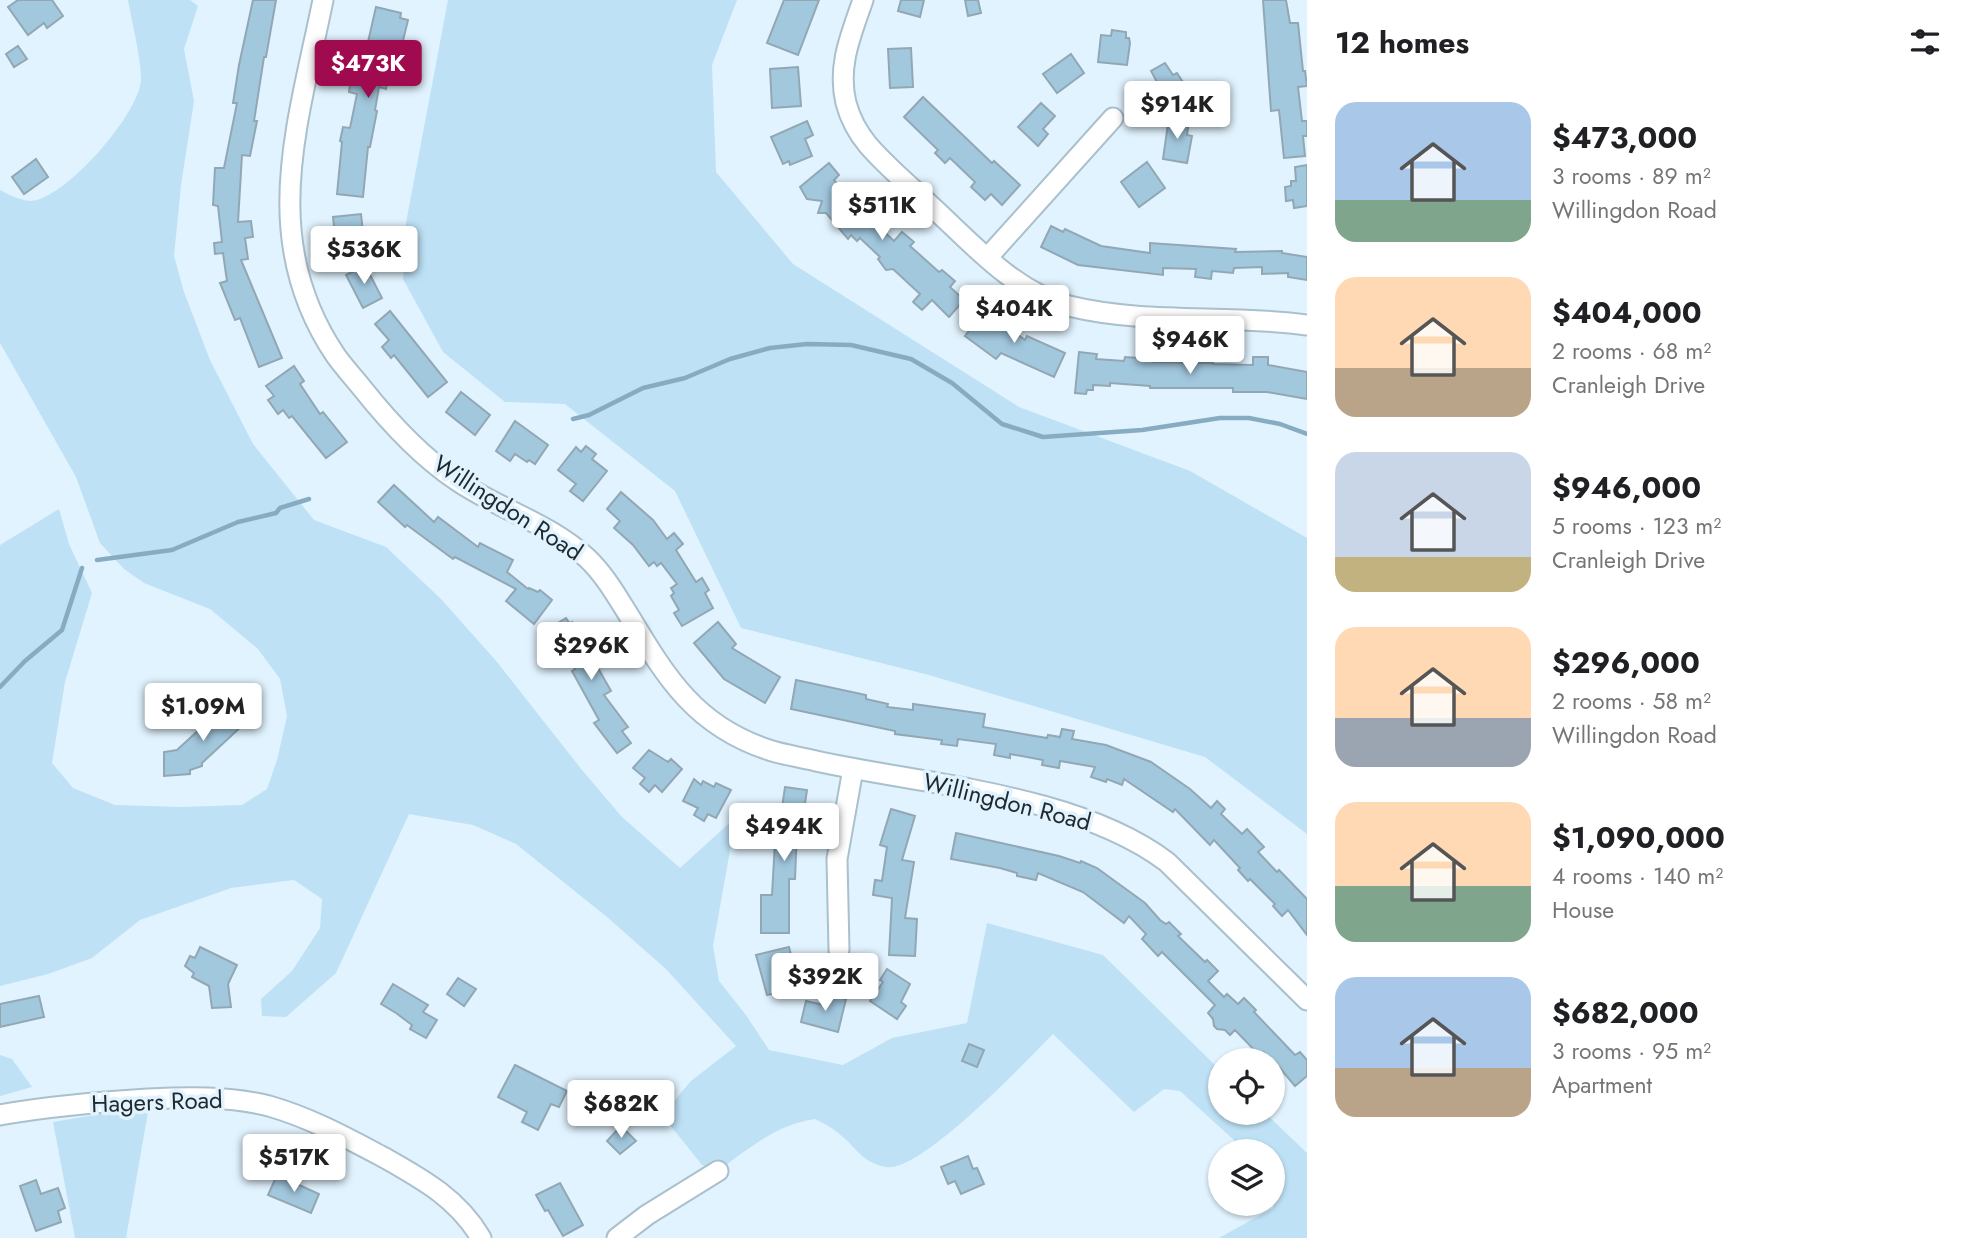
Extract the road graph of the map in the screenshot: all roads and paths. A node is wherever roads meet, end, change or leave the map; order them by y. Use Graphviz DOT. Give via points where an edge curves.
graph roads {
  1 [pos="323,0"];
  2 [pos="863,0"];
  3 [pos="1113,118"];
  4 [pos="988,257"];
  5 [pos="1307,325"];
  6 [pos="853,769"];
  7 [pos="839,950"];
  8 [pos="1307,1000"];
  9 [pos="0,1115"];
  10 [pos="718,1171"];
  11 [pos="481,1238"];
  12 [pos="617,1238"];
  1 -- 6 [label="street, Willingdon Road" via="294,141 289,225 300,280 336,356 379,410 456,481 553,533 587,558 610,585 662,671 718,728 770,750"];
  2 -- 4 [label="street" via="843,68 851,117 868,145"];
  3 -- 4 [label="street"];
  4 -- 5 [label="street" via="1046,298 1085,309"];
  6 -- 7 [label="street" via="837,859"];
  6 -- 8 [label="street, Willingdon Road" via="1017,800 1118,832 1167,862"];
  9 -- 11 [label="street, Hagers Road" via="36,1108 194,1097 270,1107 336,1132 429,1183 460,1208"];
  10 -- 12 [label="street"];
}
